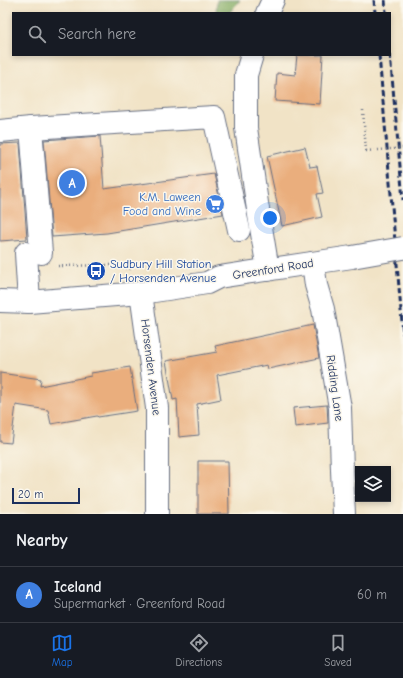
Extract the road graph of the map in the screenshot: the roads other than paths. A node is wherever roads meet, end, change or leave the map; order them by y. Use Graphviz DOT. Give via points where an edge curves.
graph roads {
  1 [pos="273,0"];
  2 [pos="267,12"];
  3 [pos="252,56"];
  4 [pos="31,128"];
  5 [pos="0,131"];
  6 [pos="238,230"];
  7 [pos="403,248"];
  8 [pos="313,263"];
  9 [pos="268,270"];
  10 [pos="141,293"];
  11 [pos="0,301"];
  12 [pos="29,302"];
  13 [pos="157,514"];
  14 [pos="344,514"];
  1 -- 2 [label="main road"];
  3 -- 9 [label="main road" via="246,75 246,128"];
  4 -- 5 [label="main road"];
  4 -- 6 [label="main road" via="214,117"];
  4 -- 12 [label="main road" via="32,258"];
  7 -- 8 [label="main road, Greenford Road, bridge"];
  8 -- 9 [label="main road, Greenford Road"];
  8 -- 14 [label="main road, Ridding Lane" via="340,408"];
  9 -- 10 [label="main road, Greenford Road"];
  10 -- 12 [label="main road, Greenford Road"];
  10 -- 13 [label="main road, Horsenden Avenue" via="157,408"];
  11 -- 12 [label="main road, Greenford Road"];
}
